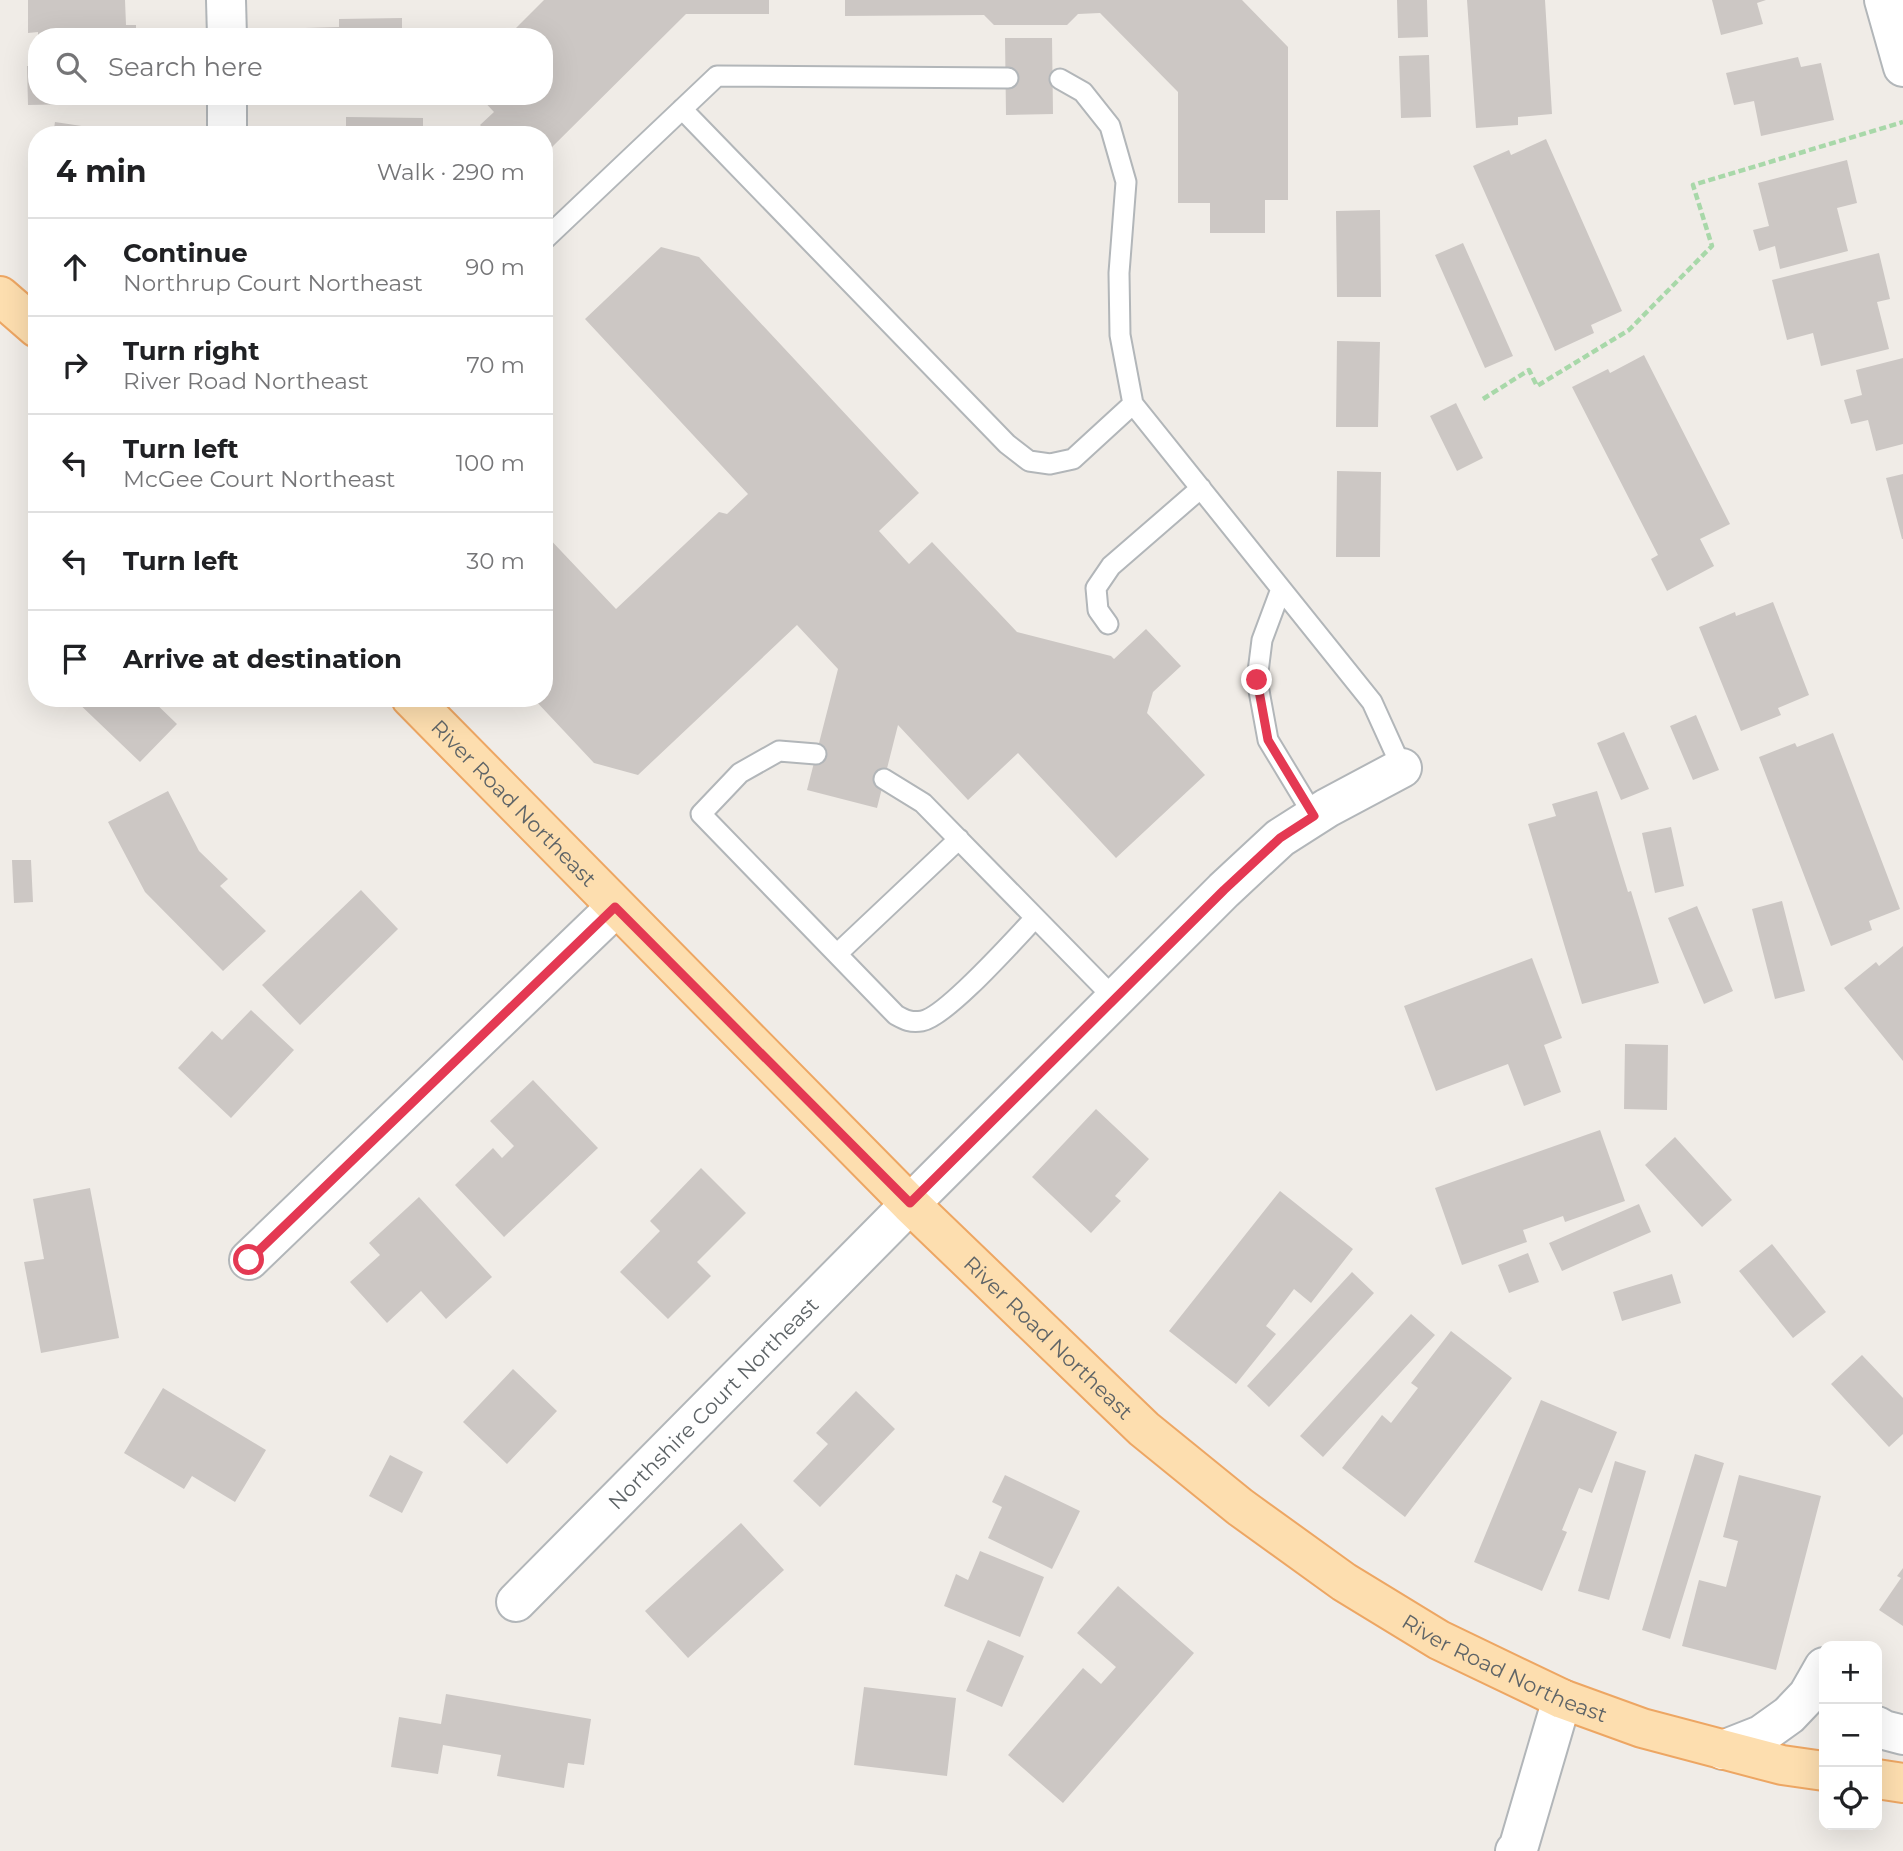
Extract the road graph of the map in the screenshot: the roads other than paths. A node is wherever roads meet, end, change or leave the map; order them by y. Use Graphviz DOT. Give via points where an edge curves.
graph roads {
  1 [pos="226,0"];
  2 [pos="1884,0"];
  3 [pos="227,28"];
  4 [pos="1903,67"];
  5 [pos="1008,78"];
  6 [pos="1060,79"];
  7 [pos="227,105"];
  8 [pos="682,109"];
  9 [pos="227,126"];
  10 [pos="553,231"];
  11 [pos="0,296"];
  12 [pos="28,320"];
  13 [pos="1133,404"];
  14 [pos="1201,488"];
  15 [pos="1281,589"];
  16 [pos="1108,624"];
  17 [pos="420,707"];
  18 [pos="816,754"];
  19 [pos="1402,768"];
  20 [pos="884,779"];
  21 [pos="1314,816"];
  22 [pos="959,839"];
  23 [pos="615,907"];
  24 [pos="1035,918"];
  25 [pos="837,954"];
  26 [pos="1115,999"];
  27 [pos="910,1203"];
  28 [pos="249,1260"];
  29 [pos="516,1602"];
  30 [pos="1819,1676"];
  31 [pos="1562,1699"];
  32 [pos="1882,1729"];
  33 [pos="1903,1735"];
  34 [pos="1723,1750"];
  35 [pos="1819,1770"];
  36 [pos="1882,1781"];
  37 [pos="1903,1783"];
  38 [pos="1515,1851"];
  1 -- 3 [label="street"];
  2 -- 4 [label="street"];
  5 -- 8 [label="lane" via="717,76"];
  6 -- 13 [label="lane" via="1083,92 1110,126 1126,182 1120,335"];
  7 -- 9 [label="street"];
  8 -- 10 [label="lane"];
  8 -- 13 [label="lane" via="1007,444 1029,461 1050,464 1073,459"];
  11 -- 12 [label="main road"];
  13 -- 14 [label="lane"];
  14 -- 15 [label="lane"];
  14 -- 16 [label="lane" via="1111,566 1096,588 1098,610"];
  15 -- 19 [label="lane" via="1371,702"];
  15 -- 21 [label="lane" via="1262,640 1257,680 1268,740"];
  17 -- 23 [label="main road, River Road Northeast"];
  18 -- 25 [label="lane" via="779,751 740,773 701,814"];
  19 -- 21 [label="street, Northshire Court Northeast"];
  20 -- 22 [label="lane" via="923,803"];
  21 -- 26 [label="street, Northshire Court Northeast" via="1280,838"];
  22 -- 24 [label="lane"];
  22 -- 25 [label="lane"];
  23 -- 27 [label="main road, River Road Northeast"];
  23 -- 28 [label="street"];
  24 -- 25 [label="lane" via="947,1007 924,1021 908,1022 896,1016"];
  24 -- 26 [label="lane"];
  26 -- 27 [label="street, Northshire Court Northeast"];
  27 -- 29 [label="street, Northshire Court Northeast"];
  27 -- 31 [label="main road, River Road Northeast" via="1144,1429 1240,1507 1344,1582 1439,1640"];
  30 -- 34 [label="street" via="1789,1715 1761,1735"];
  31 -- 34 [label="main road, River Road Northeast"];
  31 -- 38 [label="street"];
  32 -- 33 [label="street"];
  34 -- 35 [label="main road, River Road Northeast"];
  36 -- 37 [label="main road"];
}
